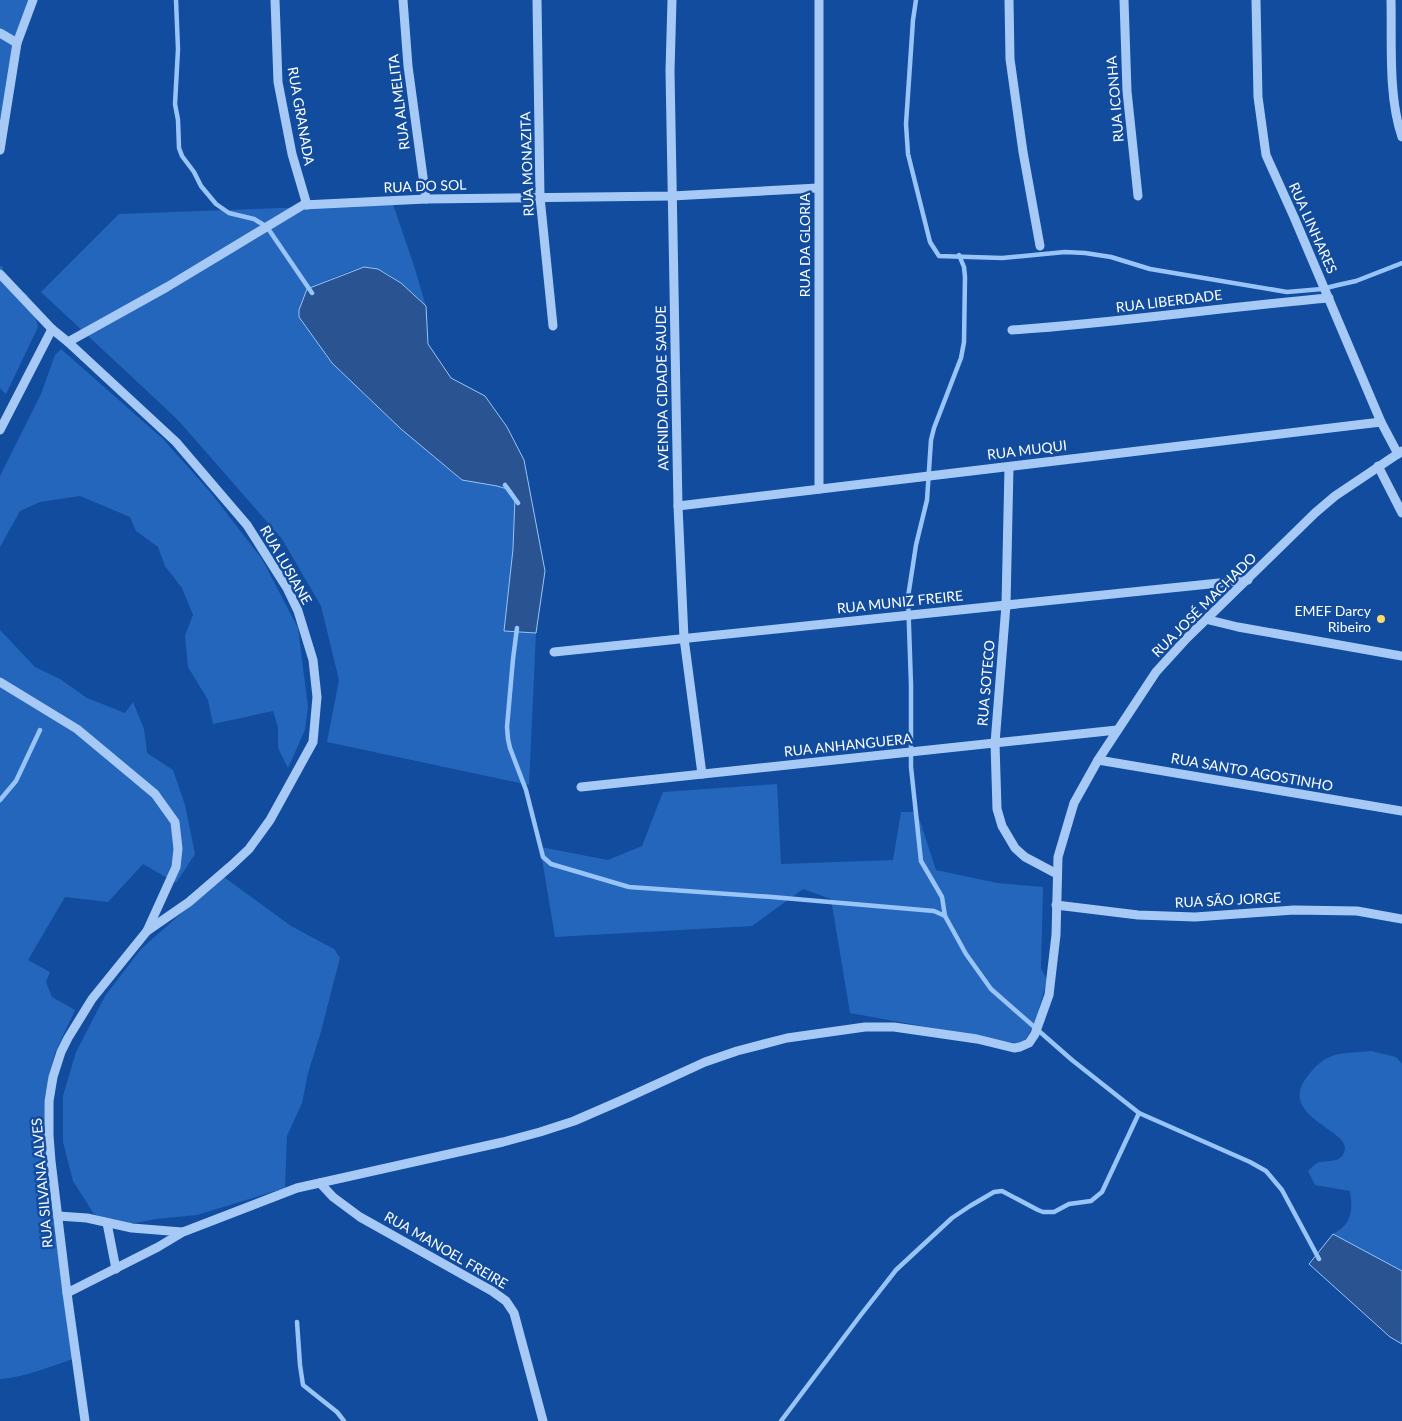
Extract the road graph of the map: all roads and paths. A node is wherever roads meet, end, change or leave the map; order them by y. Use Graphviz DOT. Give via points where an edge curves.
graph roads {
  1 [pos="33,0"];
  2 [pos="274,0"];
  3 [pos="403,0"];
  4 [pos="537,0"];
  5 [pos="672,0"];
  6 [pos="819,0"];
  7 [pos="1009,0"];
  8 [pos="1124,0"];
  9 [pos="1256,0"];
  10 [pos="1391,0"];
  11 [pos="0,34"];
  12 [pos="17,43"];
  13 [pos="1402,137"];
  14 [pos="0,150"];
  15 [pos="818,188"];
  16 [pos="672,196"];
  17 [pos="1138,196"];
  18 [pos="540,198"];
  19 [pos="426,199"];
  20 [pos="306,205"];
  21 [pos="1040,246"];
  22 [pos="0,274"];
  23 [pos="1329,298"];
  24 [pos="553,326"];
  25 [pos="52,329"];
  26 [pos="1012,330"];
  27 [pos="68,342"];
  28 [pos="1380,422"];
  29 [pos="0,430"];
  30 [pos="1400,452"];
  31 [pos="1009,466"];
  32 [pos="1378,466"];
  33 [pos="819,489"];
  34 [pos="678,506"];
  35 [pos="1402,513"];
  36 [pos="1248,580"];
  37 [pos="1006,605"];
  38 [pos="1205,619"];
  39 [pos="684,638"];
  40 [pos="554,652"];
  41 [pos="1402,656"];
  42 [pos="0,682"];
  43 [pos="1117,730"];
  44 [pos="995,743"];
  45 [pos="1098,760"];
  46 [pos="702,774"];
  47 [pos="581,787"];
  48 [pos="1402,811"];
  49 [pos="1057,874"];
  50 [pos="1056,905"];
  51 [pos="1402,919"];
  52 [pos="147,931"];
  53 [pos="320,1183"];
  54 [pos="58,1216"];
  55 [pos="107,1223"];
  56 [pos="182,1232"];
  57 [pos="116,1269"];
  58 [pos="66,1293"];
  59 [pos="85,1421"];
  60 [pos="543,1421"];
  1 -- 12 [label="street"];
  2 -- 20 [label="street, RUA GRANADA" via="278,82"];
  3 -- 19 [label="street, RUA ALMELITA" via="408,66"];
  4 -- 18 [label="street, RUA MONAZITA"];
  5 -- 16 [label="street, AVENIDA CIDADE SAUDE"];
  6 -- 15 [label="street, RUA DA GLORIA"];
  7 -- 21 [label="street" via="1011,68"];
  8 -- 17 [label="street, RUA ICONHA" via="1127,91"];
  9 -- 23 [label="street, RUA LINHARES" via="1258,97 1266,155"];
  10 -- 13 [label="street" via="1394,93"];
  11 -- 12 [label="street"];
  12 -- 14 [label="street"];
  15 -- 16 [label="street, RUA DO SOL"];
  15 -- 33 [label="street, RUA DA GLORIA"];
  16 -- 18 [label="street, RUA DO SOL"];
  16 -- 34 [label="street, AVENIDA CIDADE SAUDE"];
  18 -- 19 [label="street, RUA DO SOL"];
  18 -- 24 [label="street, RUA MONAZITA"];
  19 -- 20 [label="street, RUA DO SOL"];
  20 -- 27 [label="street, RUA DO SOL"];
  22 -- 25 [label="street, RUA LUSIANE"];
  23 -- 26 [label="street, RUA LIBERDADE" via="1243,305 1079,326"];
  23 -- 28 [label="street, RUA LINHARES"];
  25 -- 27 [label="street, RUA LUSIANE"];
  25 -- 29 [label="street"];
  27 -- 52 [label="street, RUA LUSIANE" via="176,442 247,525 287,588 298,611 313,660 317,697 313,742 270,820 249,849 232,865 190,902"];
  28 -- 30 [label="street, RUA LINHARES"];
  28 -- 31 [label="street, RUA MUQUI"];
  30 -- 32 [label="street, RUA JOSÉ MACHADO"];
  31 -- 33 [label="street, RUA MUQUI"];
  31 -- 37 [label="street, RUA SOTECO"];
  32 -- 35 [label="street"];
  32 -- 36 [label="street, RUA JOSÉ MACHADO" via="1314,514"];
  33 -- 34 [label="street, RUA MUQUI"];
  34 -- 39 [label="street, AVENIDA CIDADE SAUDE"];
  36 -- 37 [label="street, RUA MUNIZ FREIRE"];
  36 -- 38 [label="street, RUA JOSÉ MACHADO"];
  37 -- 39 [label="street, RUA MUNIZ FREIRE"];
  37 -- 44 [label="street, RUA SOTECO"];
  38 -- 41 [label="street"];
  38 -- 43 [label="street, RUA JOSÉ MACHADO" via="1156,672"];
  39 -- 40 [label="street, RUA MUNIZ FREIRE"];
  39 -- 46 [label="street, AVENIDA CIDADE SAUDE"];
  42 -- 52 [label="street, RUA SILVANA ALVES" via="77,730 156,794 175,822 176,867"];
  43 -- 44 [label="street, RUA ANHANGUERA"];
  43 -- 45 [label="street, RUA JOSÉ MACHADO"];
  44 -- 46 [label="street, RUA ANHANGUERA"];
  44 -- 49 [label="street, RUA SOTECO" via="997,809 1002,826 1025,857"];
  45 -- 48 [label="street, RUA SANTO AGOSTINHO"];
  45 -- 49 [label="street, RUA JOSÉ MACHADO" via="1074,803 1058,857"];
  46 -- 47 [label="street, RUA ANHANGUERA"];
  49 -- 50 [label="street, RUA JOSÉ MACHADO"];
  50 -- 51 [label="street, RUA SÃO JORGE" via="1138,916 1195,917 1294,910 1350,910"];
  50 -- 53 [label="street, RUA JOSÉ MACHADO" via="1049,995 1035,1034 1020,1048 894,1026 865,1026 787,1038 705,1062 574,1121 540,1132"];
  52 -- 54 [label="street, RUA SILVANA ALVES" via="92,999 61,1052 53,1077 49,1135"];
  53 -- 56 [label="street" via="297,1188"];
  53 -- 60 [label="street, RUA MANOEL FREIRE" via="360,1217 506,1300 514,1313"];
  54 -- 55 [label="street"];
  54 -- 58 [label="street, RUA SILVANA ALVES"];
  55 -- 56 [label="street"];
  55 -- 57 [label="street"];
  56 -- 57 [label="street"];
  57 -- 58 [label="street"];
  58 -- 59 [label="street, RUA SILVANA ALVES"];
}
